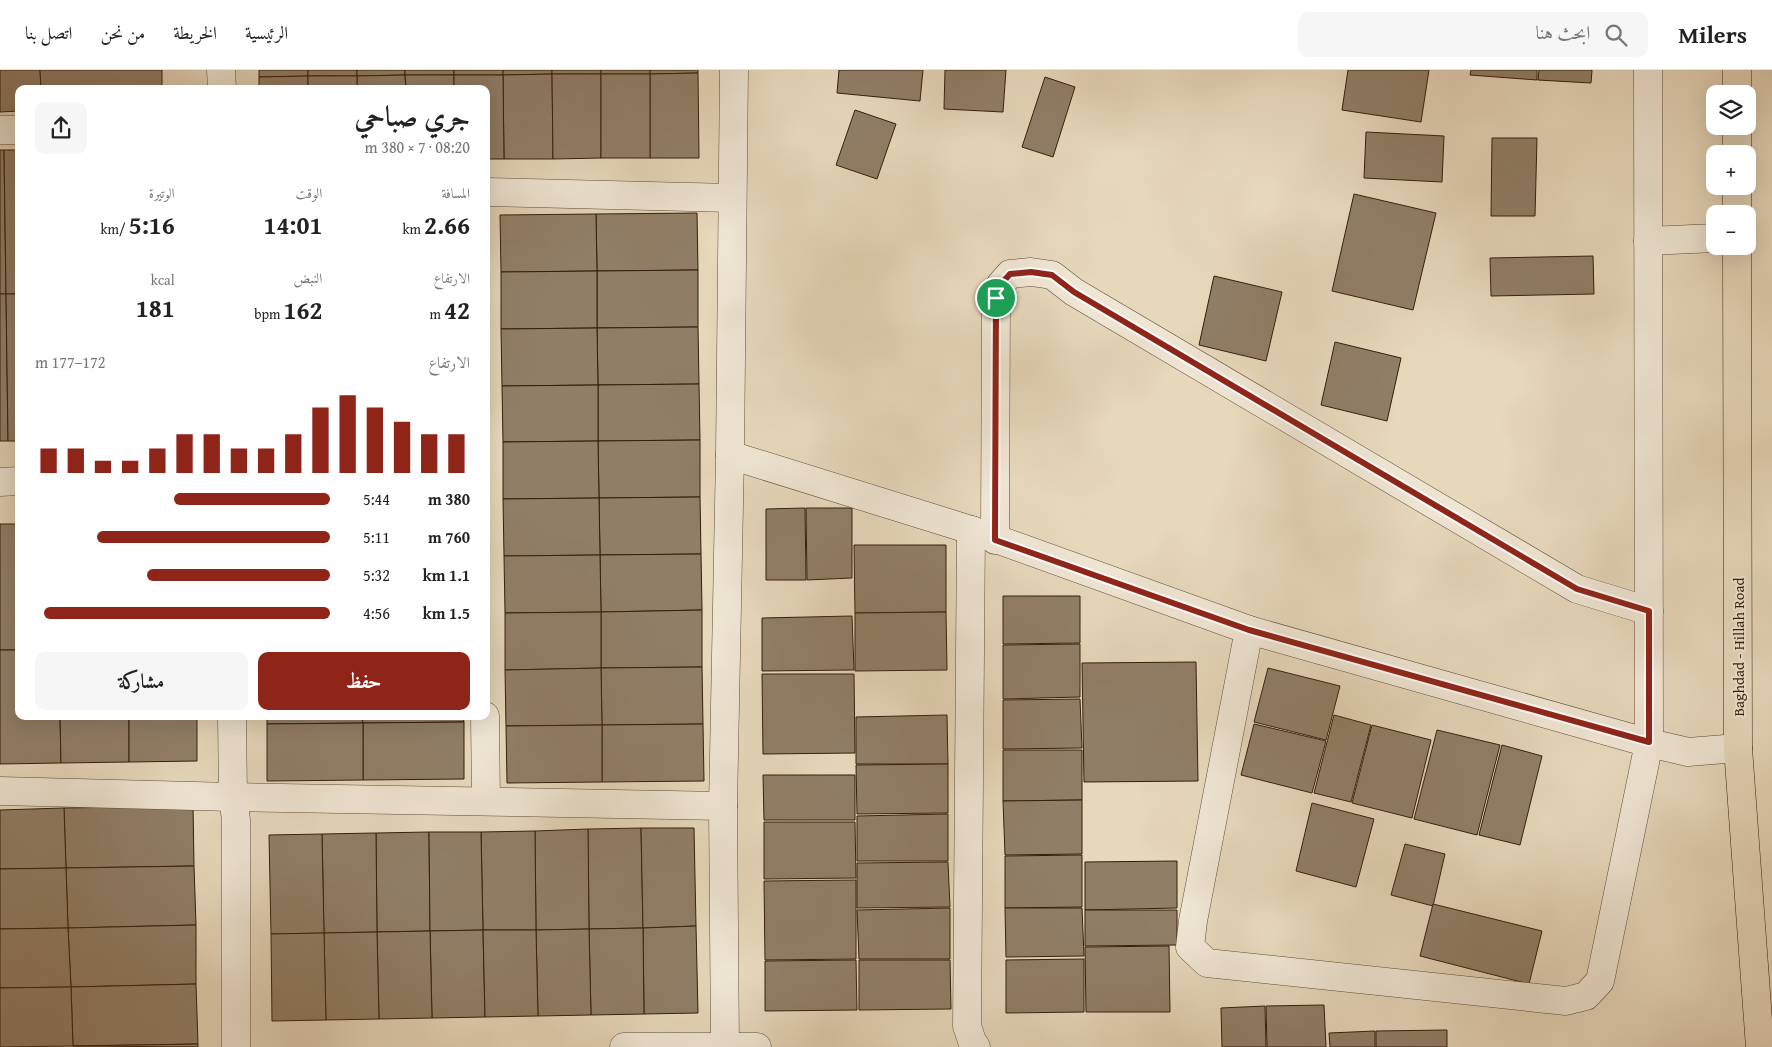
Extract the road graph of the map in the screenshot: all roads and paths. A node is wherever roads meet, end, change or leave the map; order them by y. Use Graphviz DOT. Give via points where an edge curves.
graph roads {
  1 [pos="221,70"];
  2 [pos="734,70"];
  3 [pos="1648,70"];
  4 [pos="1737,70"];
  5 [pos="222,85"];
  6 [pos="1737,85"];
  7 [pos="0,130"];
  8 [pos="15,130"];
  9 [pos="490,192"];
  10 [pos="732,198"];
  11 [pos="1706,239"];
  12 [pos="1648,242"];
  13 [pos="1737,255"];
  14 [pos="730,455"];
  15 [pos="15,481"];
  16 [pos="0,482"];
  17 [pos="983,535"];
  18 [pos="1649,611"];
  19 [pos="1249,630"];
  20 [pos="232,720"];
  21 [pos="485,720"];
  22 [pos="1649,742"];
  23 [pos="1738,748"];
  24 [pos="0,791"];
  25 [pos="233,797"];
  26 [pos="486,801"];
  27 [pos="723,806"];
  28 [pos="725,1046"];
  29 [pos="236,1047"];
  30 [pos="624,1047"];
  31 [pos="757,1047"];
  32 [pos="976,1047"];
  33 [pos="1760,1047"];
  1 -- 5 [label="street"];
  2 -- 10 [label="street"];
  3 -- 12 [label="street"];
  4 -- 6 [label="main road"];
  7 -- 8 [label="street"];
  9 -- 10 [label="street"];
  10 -- 14 [label="street"];
  11 -- 12 [label="street"];
  12 -- 18 [label="street"];
  13 -- 23 [label="main road, Baghdad - Hillah Road"];
  14 -- 17 [label="street"];
  14 -- 27 [label="street"];
  15 -- 16 [label="street"];
  17 -- 18 [label="street" via="996,298 1001,284 1010,274 1031,272 1052,275 1074,292 1577,589"];
  17 -- 19 [label="street"];
  17 -- 32 [label="street" via="967,1026"];
  18 -- 22 [label="street"];
  19 -- 22 [label="street"];
  19 -- 22 [label="street" via="1193,921 1190,947 1207,962 1566,1001 1586,996 1600,981"];
  20 -- 25 [label="street"];
  21 -- 26 [label="street"];
  22 -- 23 [label="street" via="1688,752"];
  23 -- 33 [label="main road, Baghdad - Hillah Road"];
  24 -- 25 [label="street"];
  25 -- 26 [label="street"];
  25 -- 29 [label="street" via="236,820"];
  26 -- 27 [label="street"];
  27 -- 28 [label="street"];
  28 -- 30 [label="street"];
  28 -- 31 [label="street"];
}
